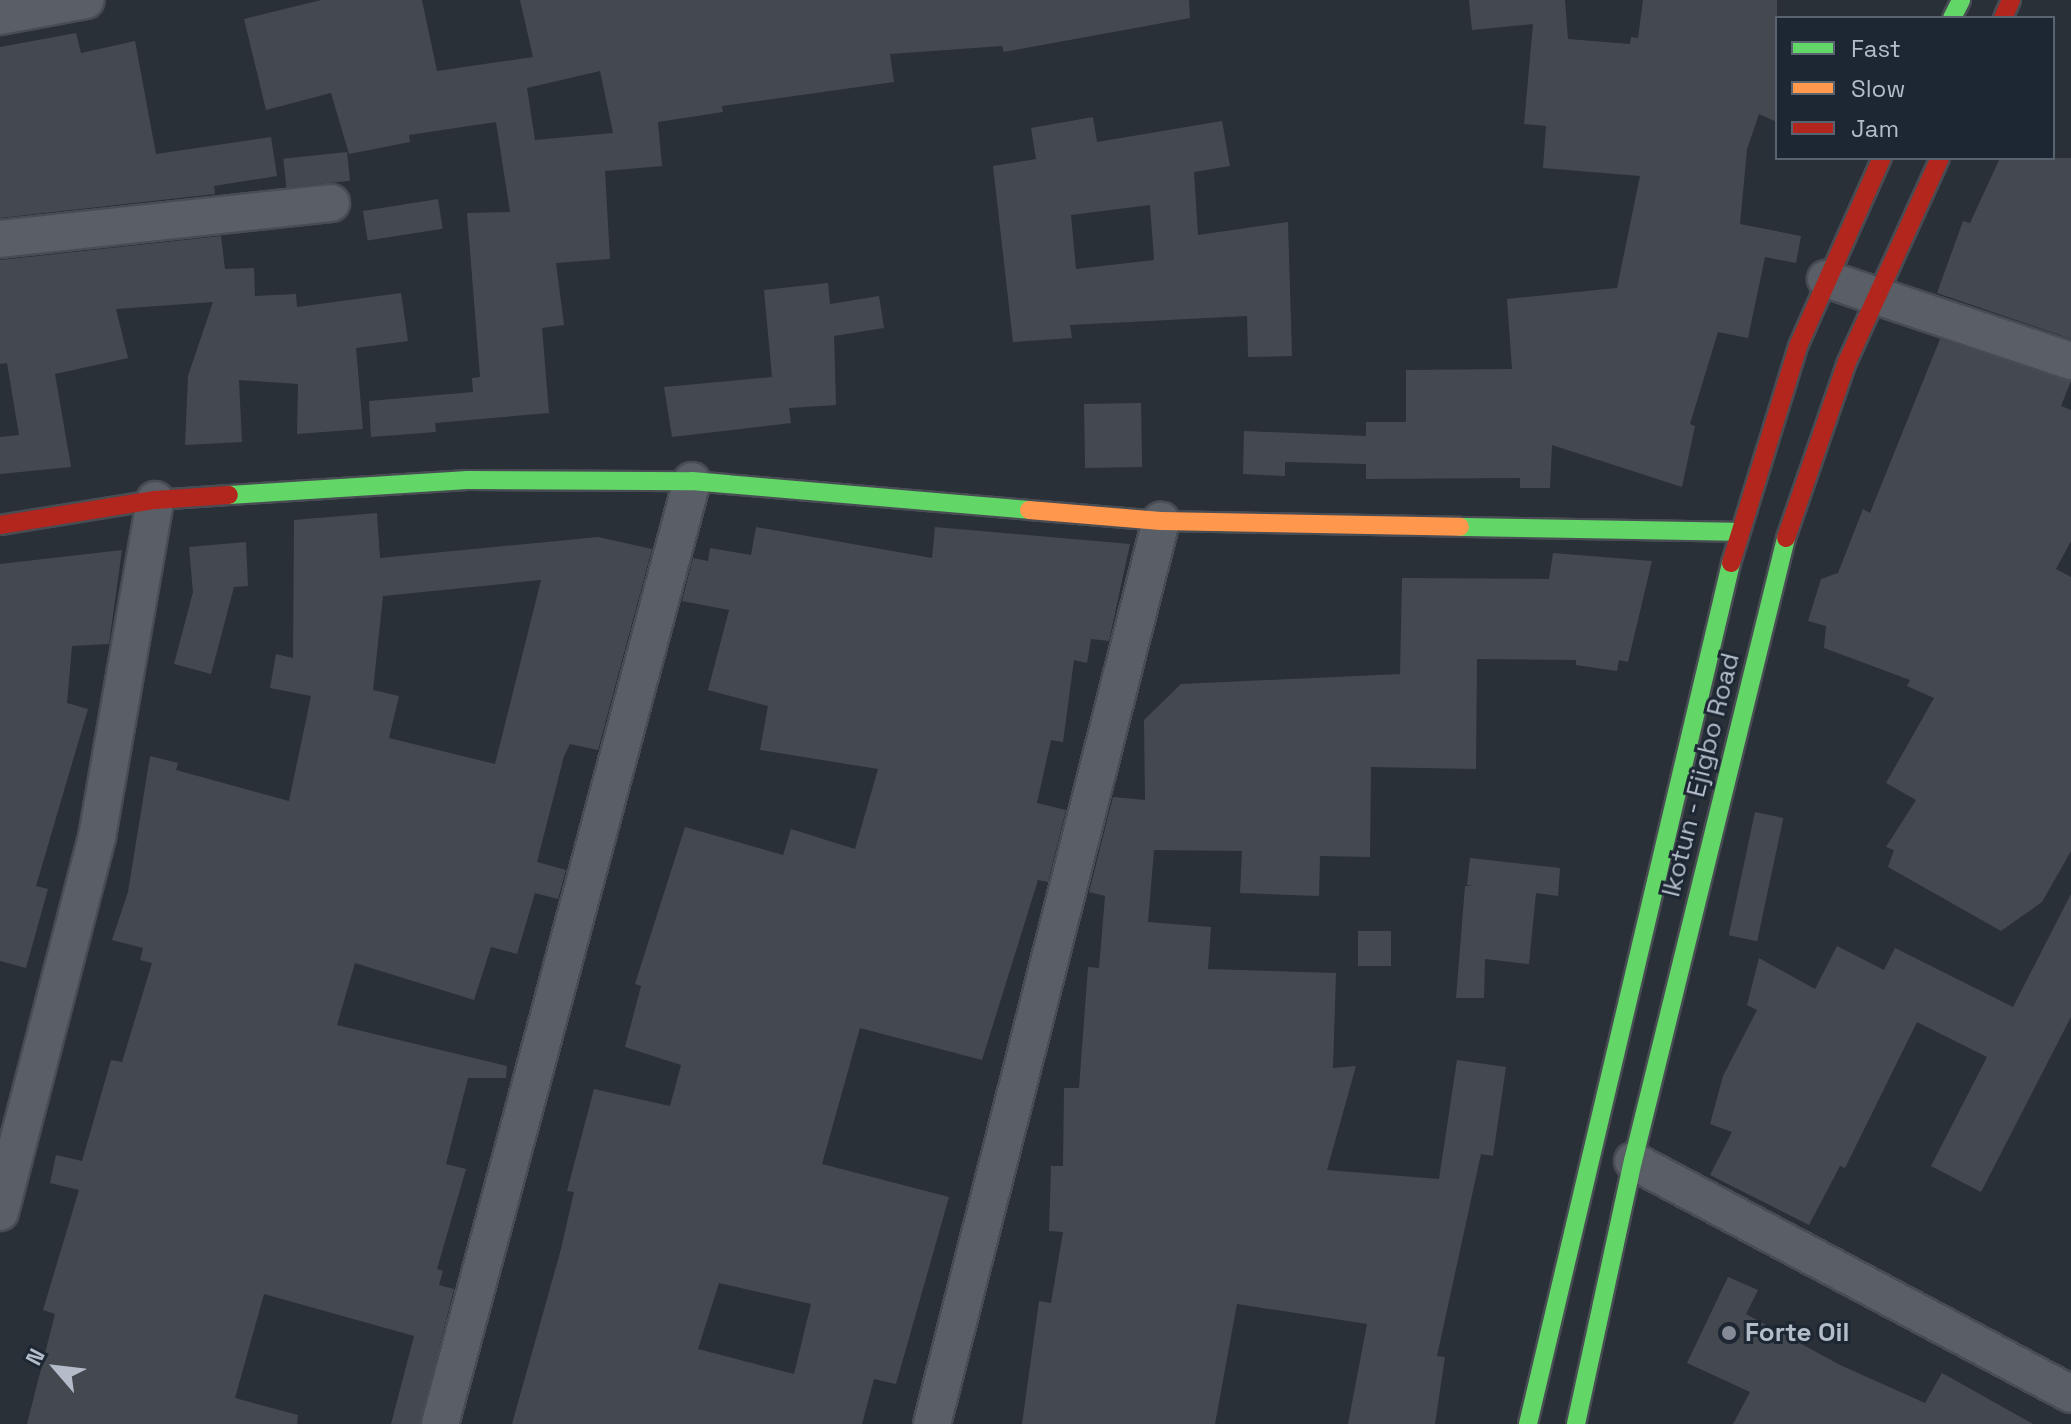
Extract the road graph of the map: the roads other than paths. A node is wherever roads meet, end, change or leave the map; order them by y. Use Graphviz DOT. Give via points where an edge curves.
graph roads {
  1 [pos="86,0"];
  2 [pos="0,16"];
  3 [pos="1881,160"];
  4 [pos="1939,160"];
  5 [pos="331,203"];
  6 [pos="0,239"];
  7 [pos="1826,279"];
  8 [pos="1877,298"];
  9 [pos="2071,361"];
  10 [pos="692,481"];
  11 [pos="155,500"];
  12 [pos="1161,521"];
  13 [pos="0,525"];
  14 [pos="1738,532"];
  15 [pos="1633,1161"];
  16 [pos="0,1212"];
  17 [pos="2071,1394"];
  18 [pos="440,1424"];
  19 [pos="932,1424"];
  20 [pos="1528,1424"];
  21 [pos="1576,1424"];
  1 -- 2 [label="street"];
  3 -- 7 [label="main road, Ikotun - Ejigbo Road"];
  4 -- 8 [label="main road, Ikotun - Ejigbo Road"];
  5 -- 6 [label="street"];
  7 -- 8 [label="street"];
  7 -- 14 [label="main road, Ikotun - Ejigbo Road"];
  8 -- 9 [label="street"];
  8 -- 15 [label="main road, Ikotun - Ejigbo Road" via="1793,508"];
  10 -- 11 [label="main road" via="468,480"];
  10 -- 12 [label="main road"];
  10 -- 18 [label="street"];
  11 -- 13 [label="main road"];
  11 -- 16 [label="street" via="97,837"];
  12 -- 14 [label="main road"];
  12 -- 19 [label="street"];
  14 -- 20 [label="main road, Ikotun - Ejigbo Road"];
  15 -- 17 [label="street"];
  15 -- 21 [label="main road, Ikotun - Ejigbo Road"];
}
